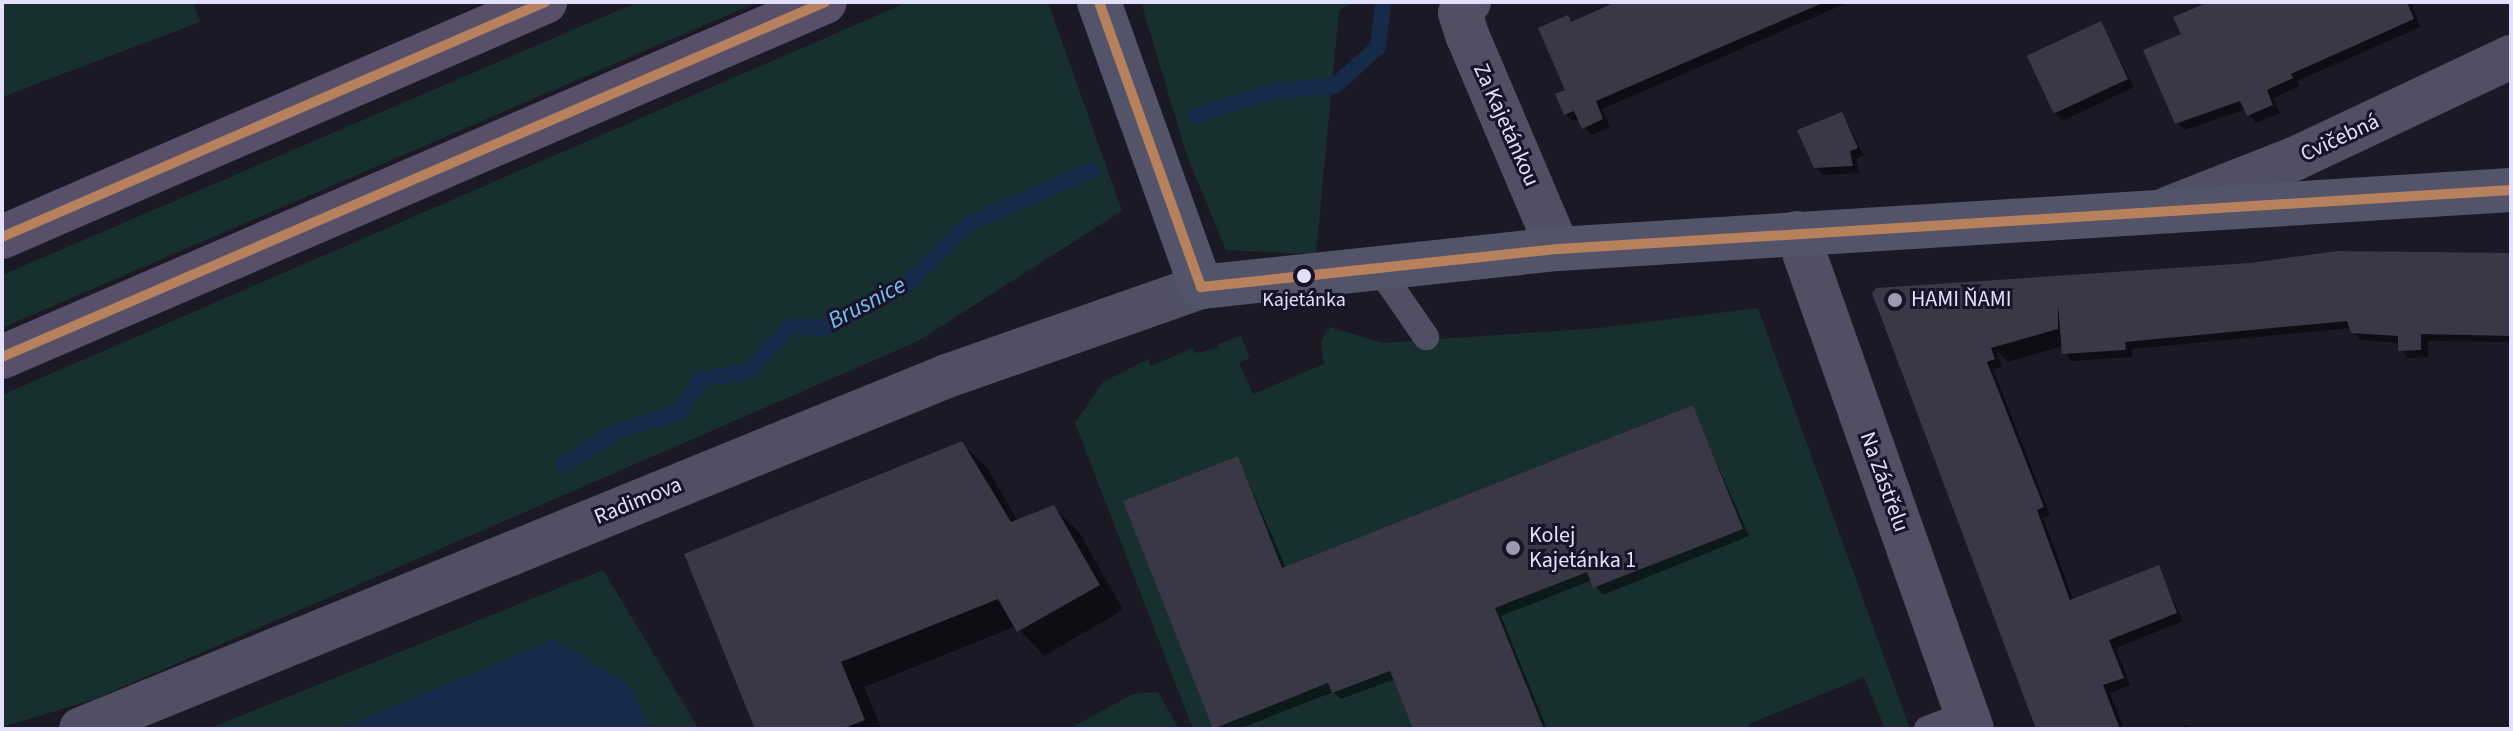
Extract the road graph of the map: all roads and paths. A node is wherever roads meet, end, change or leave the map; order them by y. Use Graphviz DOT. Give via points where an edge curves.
graph roads {
  1 [pos="545,2"];
  2 [pos="825,2"];
  3 [pos="1099,2"];
  4 [pos="1469,2"];
  5 [pos="2511,57"];
  6 [pos="2511,190"];
  7 [pos="2165,210"];
  8 [pos="1797,233"];
  9 [pos="2,237"];
  10 [pos="1558,249"];
  11 [pos="1379,269"];
  12 [pos="1201,287"];
  13 [pos="1426,337"];
  14 [pos="2,357"];
  15 [pos="1970,721"];
  16 [pos="81,729"];
  17 [pos="1927,729"];
  1 -- 9 [label="main road"];
  2 -- 14 [label="main road"];
  3 -- 12 [label="street"];
  4 -- 10 [label="street, Za Kajetánkou" via="1460,13 1468,37"];
  5 -- 7 [label="street, Cvičebná" via="2294,159"];
  6 -- 7 [label="street, Radimova"];
  7 -- 8 [label="street, Radimova"];
  8 -- 10 [label="street, Radimova"];
  8 -- 15 [label="street, Na Zástřelu"];
  10 -- 11 [label="street, Radimova"];
  11 -- 12 [label="street, Radimova"];
  11 -- 13 [label="lane"];
  12 -- 16 [label="street, Radimova" via="947,376"];
  15 -- 17 [label="lane"];
}
